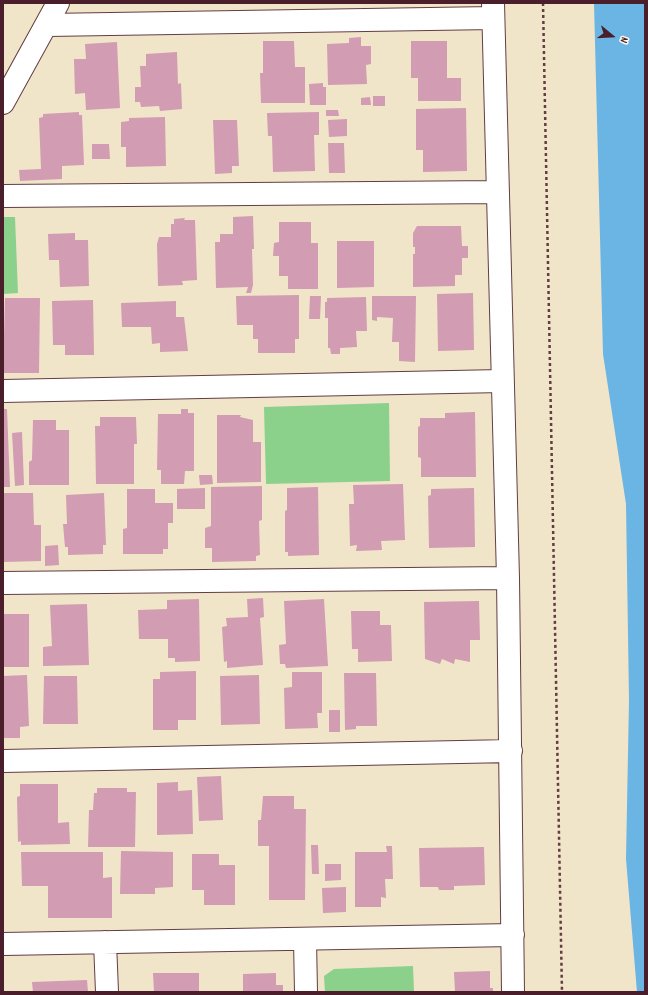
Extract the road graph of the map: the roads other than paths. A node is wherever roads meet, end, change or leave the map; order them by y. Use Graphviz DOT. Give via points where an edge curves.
graph roads {
  1 [pos="58,3"];
  2 [pos="493,10"];
  3 [pos="47,25"];
  4 [pos="3,103"];
  5 [pos="498,192"];
  6 [pos="3,196"];
  7 [pos="502,381"];
  8 [pos="3,391"];
  9 [pos="508,578"];
  10 [pos="3,583"];
  11 [pos="511,751"];
  12 [pos="3,761"];
  13 [pos="513,935"];
  14 [pos="305,940"];
  15 [pos="106,942"];
  16 [pos="3,944"];
  17 [pos="107,992"];
  18 [pos="306,992"];
  19 [pos="513,992"];
  1 -- 3 [label="street"];
  2 -- 3 [label="street"];
  2 -- 5 [label="street"];
  3 -- 4 [label="street"];
  5 -- 6 [label="street"];
  5 -- 7 [label="street"];
  7 -- 8 [label="street"];
  7 -- 9 [label="street"];
  9 -- 10 [label="street"];
  9 -- 11 [label="street"];
  11 -- 12 [label="street"];
  11 -- 13 [label="street"];
  13 -- 14 [label="street"];
  13 -- 19 [label="street"];
  14 -- 15 [label="street"];
  14 -- 18 [label="street"];
  15 -- 16 [label="street"];
  15 -- 17 [label="street"];
}
